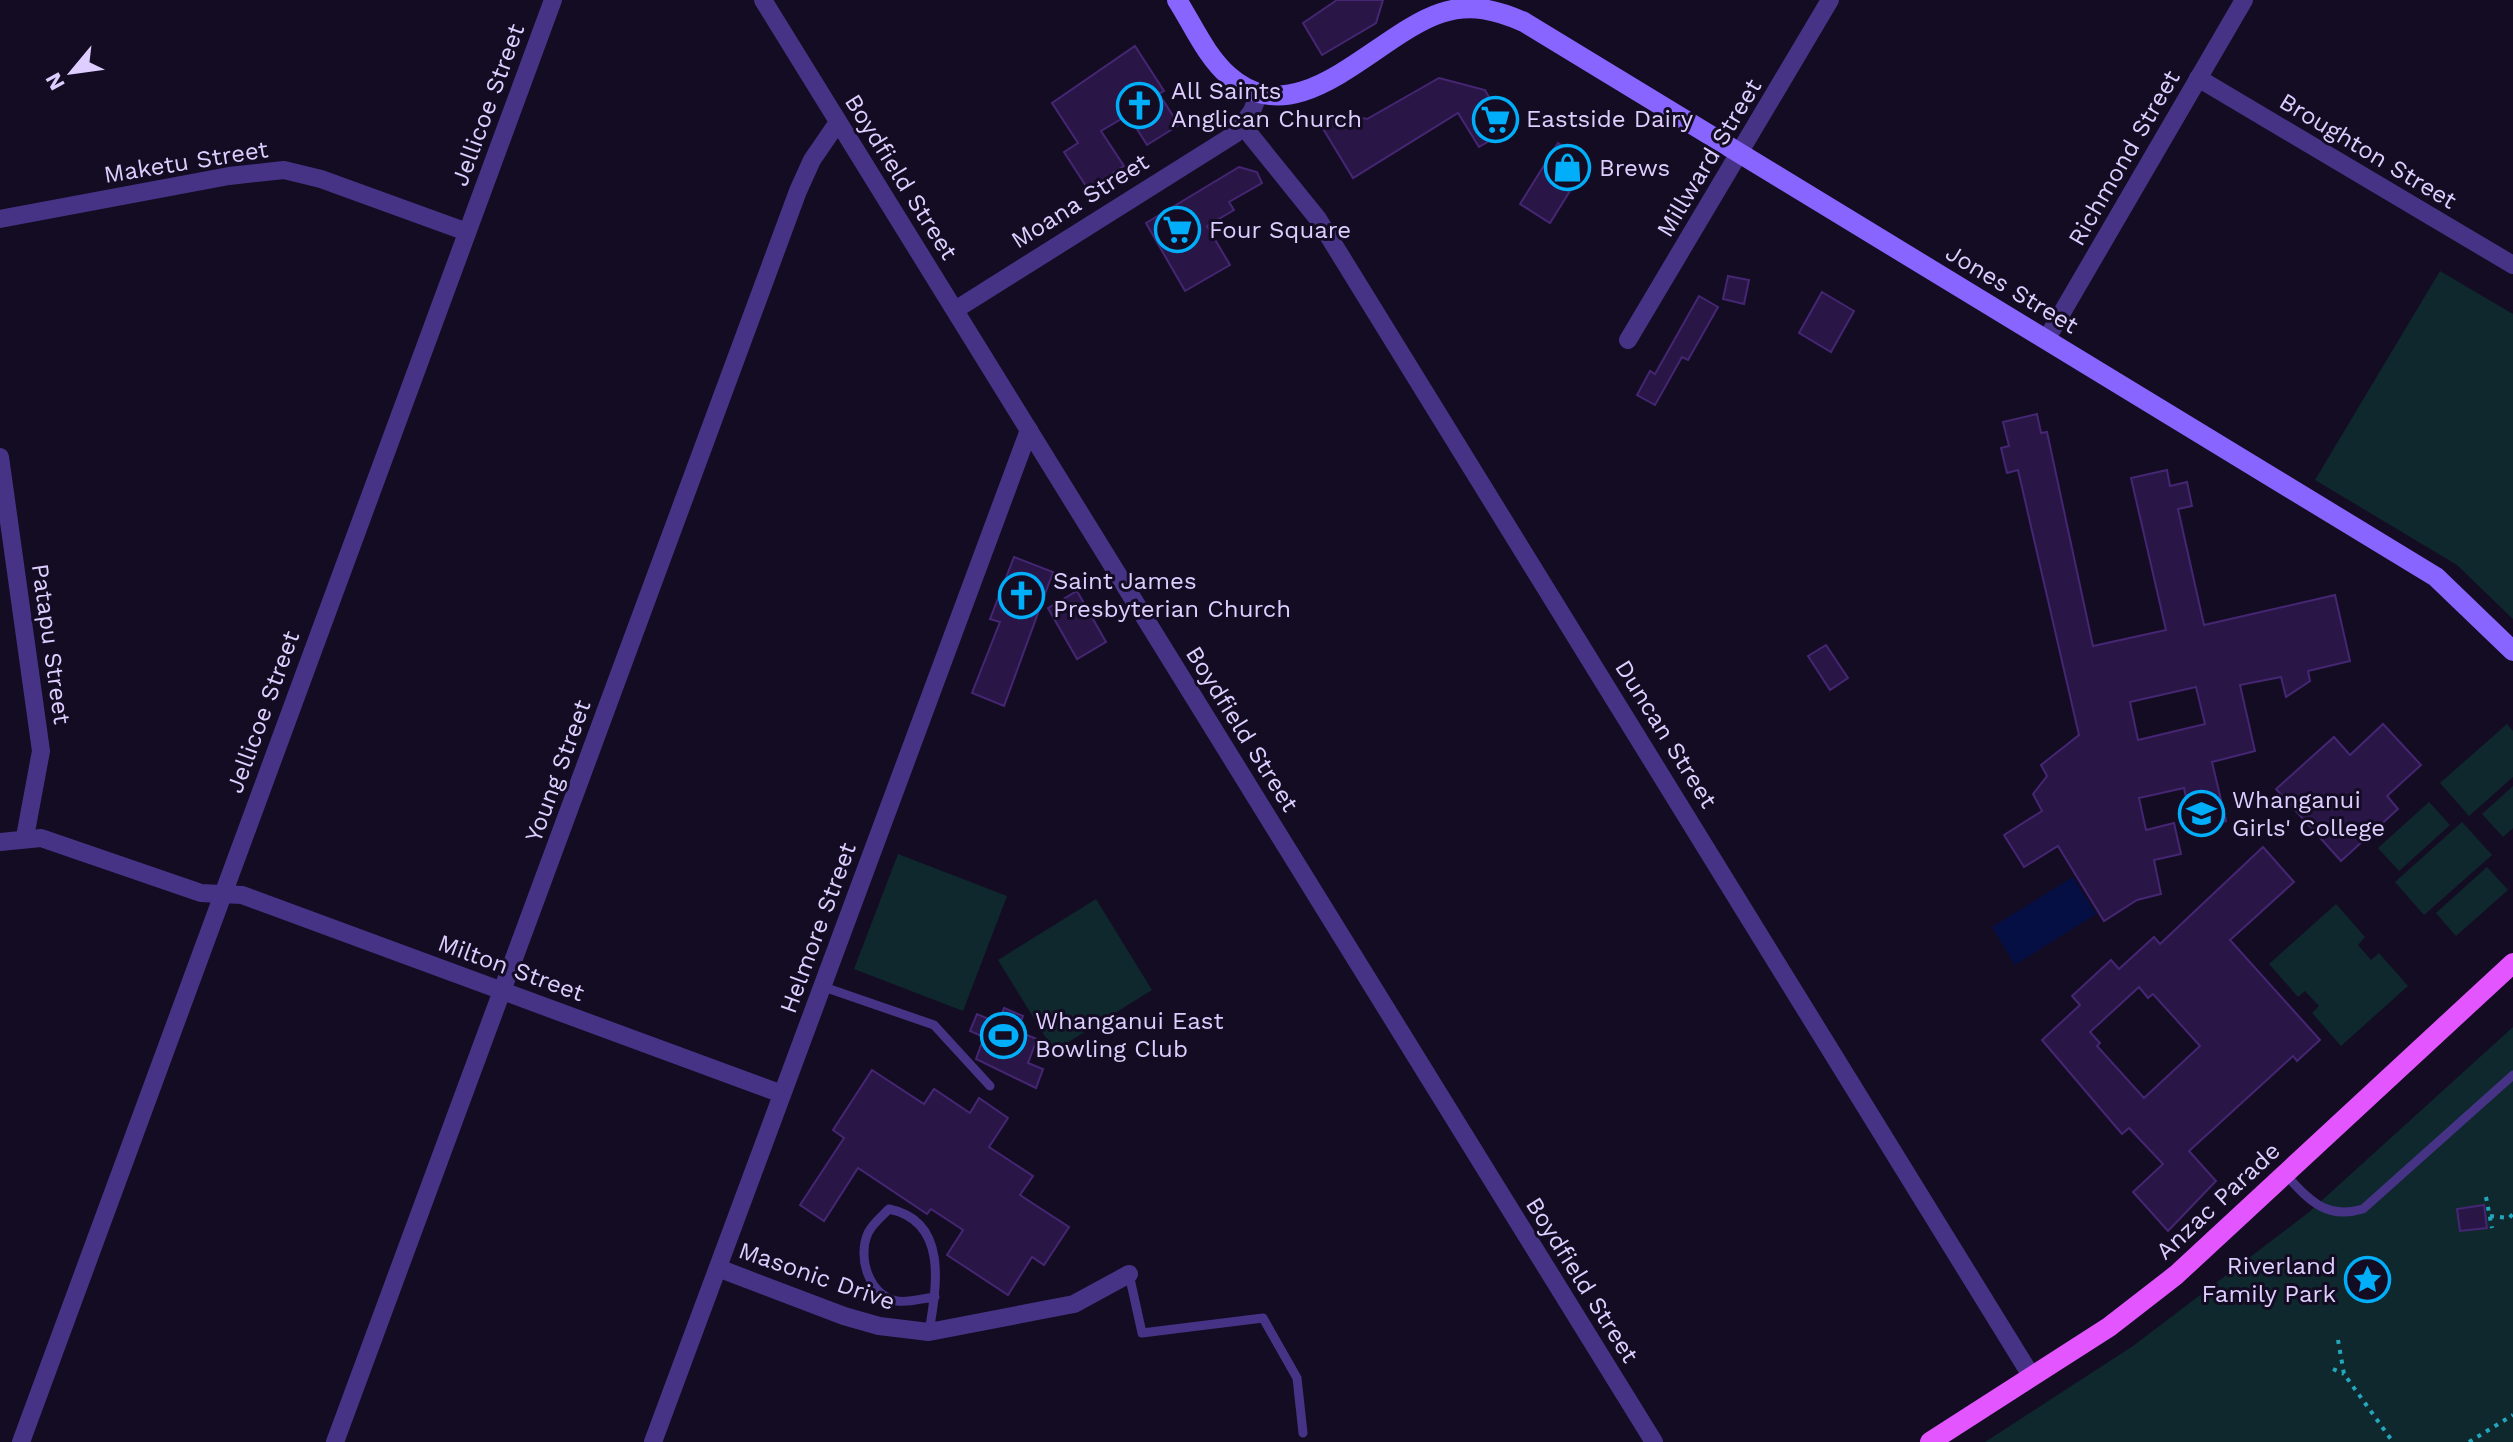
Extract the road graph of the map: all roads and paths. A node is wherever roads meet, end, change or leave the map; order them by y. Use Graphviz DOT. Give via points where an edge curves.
graph roads {
  1 [pos="553,0"];
  2 [pos="763,0"];
  3 [pos="1177,0"];
  4 [pos="1830,0"];
  5 [pos="2244,0"];
  6 [pos="1464,4"];
  7 [pos="2198,78"];
  8 [pos="1259,93"];
  9 [pos="838,122"];
  10 [pos="1243,126"];
  11 [pos="1739,155"];
  12 [pos="0,219"];
  13 [pos="467,232"];
  14 [pos="2513,265"];
  15 [pos="955,310"];
  16 [pos="1628,340"];
  17 [pos="2046,340"];
  18 [pos="1029,430"];
  19 [pos="0,457"];
  20 [pos="2513,651"];
  21 [pos="25,837"];
  22 [pos="0,842"];
  23 [pos="222,893"];
  24 [pos="2513,963"];
  25 [pos="821,986"];
  26 [pos="502,991"];
  27 [pos="2513,1075"];
  28 [pos="990,1086"];
  29 [pos="782,1094"];
  30 [pos="2285,1174"];
  31 [pos="2486,1197"];
  32 [pos="2513,1214"];
  33 [pos="2490,1216"];
  34 [pos="2492,1228"];
  35 [pos="718,1268"];
  36 [pos="1129,1274"];
  37 [pos="935,1297"];
  38 [pos="929,1332"];
  39 [pos="2338,1340"];
  40 [pos="2333,1369"];
  41 [pos="2344,1374"];
  42 [pos="2032,1377"];
  43 [pos="2513,1415"];
  44 [pos="1303,1433"];
  45 [pos="21,1442"];
  46 [pos="335,1442"];
  47 [pos="653,1442"];
  48 [pos="1654,1442"];
  49 [pos="1930,1442"];
  50 [pos="2393,1442"];
  51 [pos="2469,1442"];
  1 -- 13 [label="street, Jellicoe Street"];
  2 -- 9 [label="street, Boydfield Street"];
  3 -- 8 [label="main road" via="1219,66"];
  4 -- 11 [label="street, Millward Street"];
  5 -- 7 [label="street, Richmond Street"];
  6 -- 8 [label="main road" via="1422,22 1312,88 1288,95"];
  6 -- 11 [label="main road, Jones Street" via="1502,11 1524,22"];
  7 -- 14 [label="street, Broughton Street"];
  7 -- 17 [label="street, Richmond Street"];
  8 -- 10 [label="street, Moana Street"];
  9 -- 15 [label="street, Boydfield Street"];
  9 -- 26 [label="street, Young Street" via="798,191"];
  10 -- 15 [label="street, Moana Street"];
  10 -- 42 [label="street, Duncan Street" via="1318,219"];
  11 -- 16 [label="street, Millward Street"];
  11 -- 17 [label="main road, Jones Street"];
  12 -- 13 [label="street, Maketu Street" via="284,170"];
  13 -- 23 [label="street, Jellicoe Street"];
  15 -- 18 [label="street, Boydfield Street"];
  17 -- 20 [label="main road, Jones Street" via="2436,577"];
  18 -- 25 [label="street, Helmore Street"];
  18 -- 48 [label="street, Boydfield Street"];
  19 -- 21 [label="street, Patapu Street" via="41,751"];
  21 -- 22 [label="street"];
  21 -- 23 [label="street, Milton Street" via="66,844 201,893"];
  23 -- 26 [label="street, Milton Street" via="242,895"];
  23 -- 45 [label="street, Jellicoe Street"];
  24 -- 30 [label="main road, Anzac Parade"];
  25 -- 28 [label="lane" via="934,1025"];
  25 -- 29 [label="street, Helmore Street"];
  26 -- 29 [label="street, Milton Street"];
  26 -- 46 [label="street, Young Street"];
  27 -- 30 [label="lane" via="2363,1209 2346,1214 2327,1211 2310,1202"];
  29 -- 35 [label="street, Helmore Street"];
  30 -- 42 [label="main road, Anzac Parade" via="2176,1275"];
  31 -- 33 [label="path"];
  32 -- 33 [label="path"];
  33 -- 34 [label="path"];
  35 -- 38 [label="street, Masonic Drive" via="844,1316"];
  35 -- 47 [label="street, Helmore Street"];
  36 -- 38 [label="street, Masonic Drive" via="1074,1304"];
  36 -- 44 [label="lane" via="1142,1333 1263,1318 1297,1378"];
  37 -- 37 [label="lane" via="932,1240 911,1214 889,1209 868,1232 867,1273 878,1292 896,1300"];
  37 -- 38 [label="lane"];
  39 -- 41 [label="path"];
  40 -- 41 [label="path"];
  41 -- 50 [label="path"];
  42 -- 49 [label="main road, Anzac Parade"];
  43 -- 51 [label="path"];
}
